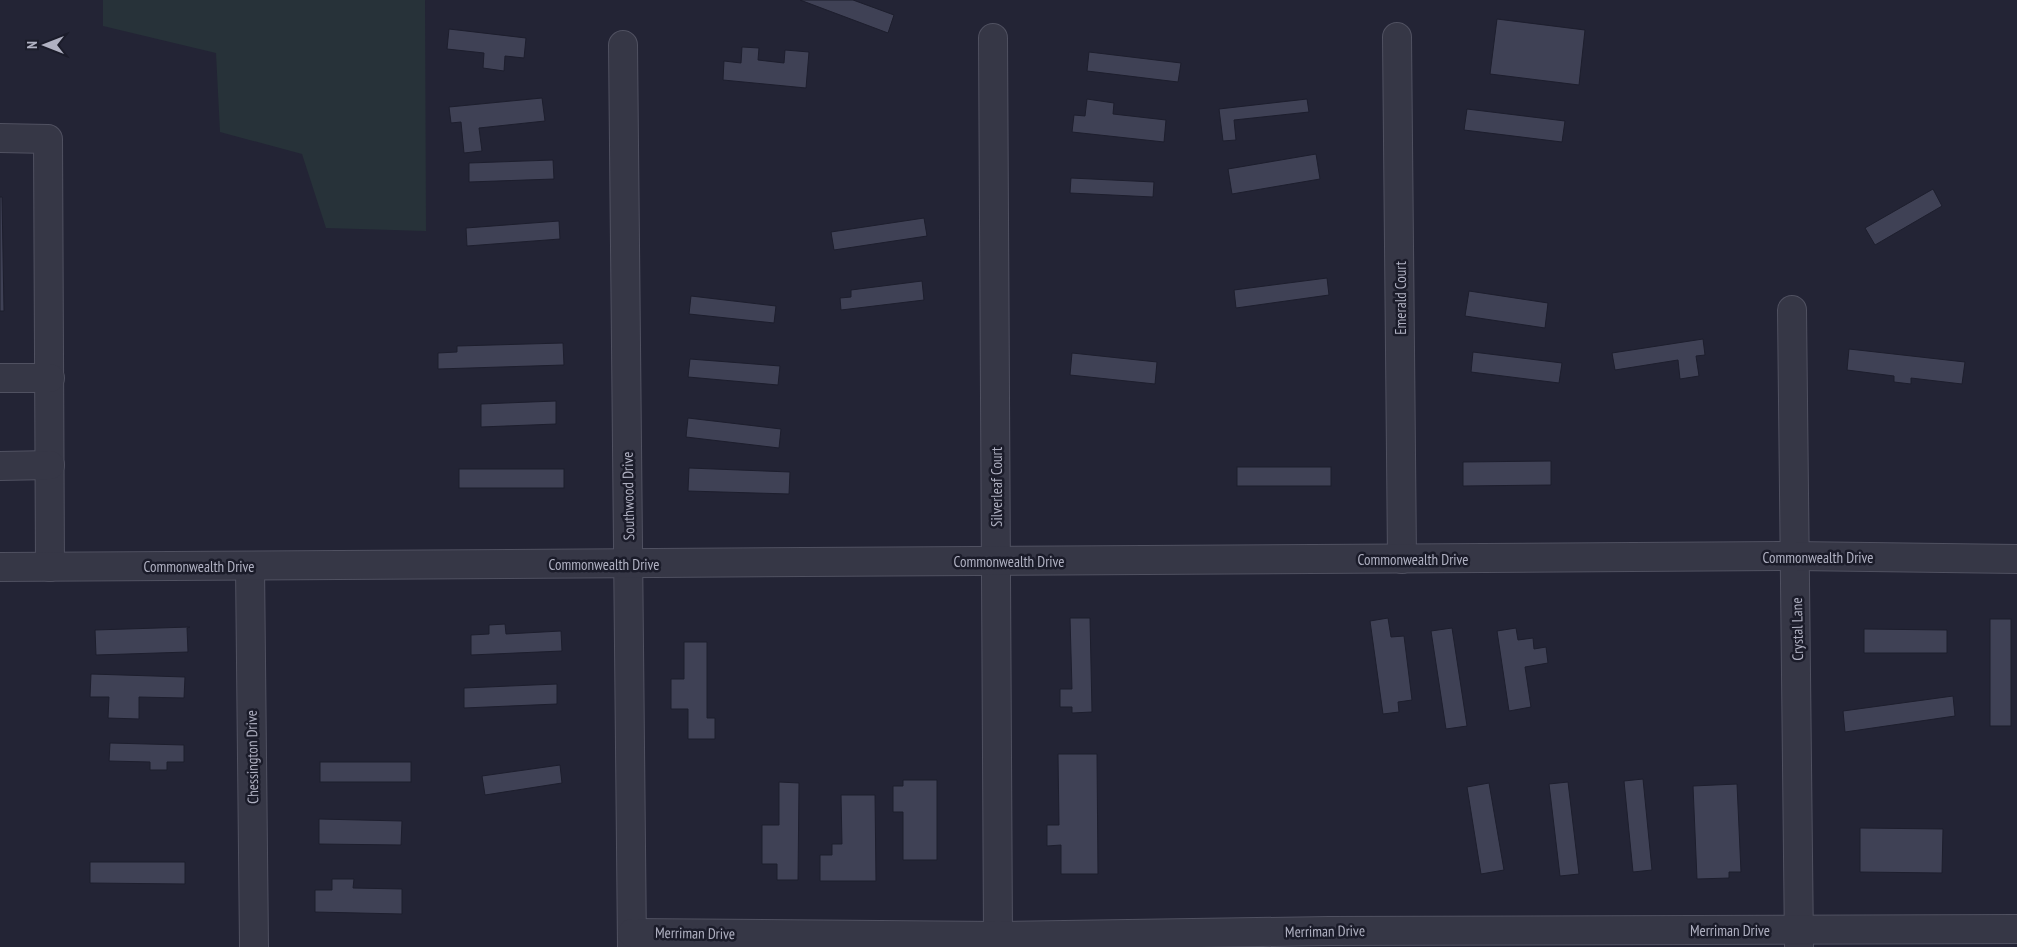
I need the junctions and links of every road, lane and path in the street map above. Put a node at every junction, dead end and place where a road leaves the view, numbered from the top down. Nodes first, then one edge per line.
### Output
1 (1397, 37) dead end
2 (993, 38) dead end
3 (622, 44) dead end
4 (0, 138) edge
5 (1792, 310) dead end
6 (0, 378) edge
7 (50, 378) junction
8 (50, 465) junction
9 (0, 466) edge
10 (1796, 556) junction
11 (1402, 559) junction
12 (2017, 559) edge
13 (996, 561) junction
14 (629, 564) junction
15 (250, 566) junction
16 (0, 567) edge
17 (50, 567) junction
18 (2017, 929) edge
19 (998, 936) junction
20 (1799, 938) edge
21 (632, 940) edge
22 (254, 947) edge

1 - 11 street, Emerald Court
2 - 13 street, Silverleaf Court
3 - 14 street, Southwood Drive
4 - 7 street
5 - 10 street, Crystal Lane
6 - 7 street
7 - 8 street
8 - 9 street
8 - 17 street
10 - 11 street, Commonwealth Drive
10 - 12 street, Commonwealth Drive
10 - 20 street, Crystal Lane
11 - 13 street, Commonwealth Drive
13 - 14 street, Commonwealth Drive
13 - 19 street, Silverleaf Court
14 - 15 street, Commonwealth Drive
14 - 21 street, Southwood Drive
15 - 17 street, Commonwealth Drive
15 - 22 street, Chessington Drive
16 - 17 street, Commonwealth Drive
18 - 20 street, Merriman Drive
19 - 20 street, Merriman Drive
19 - 21 street, Merriman Drive

